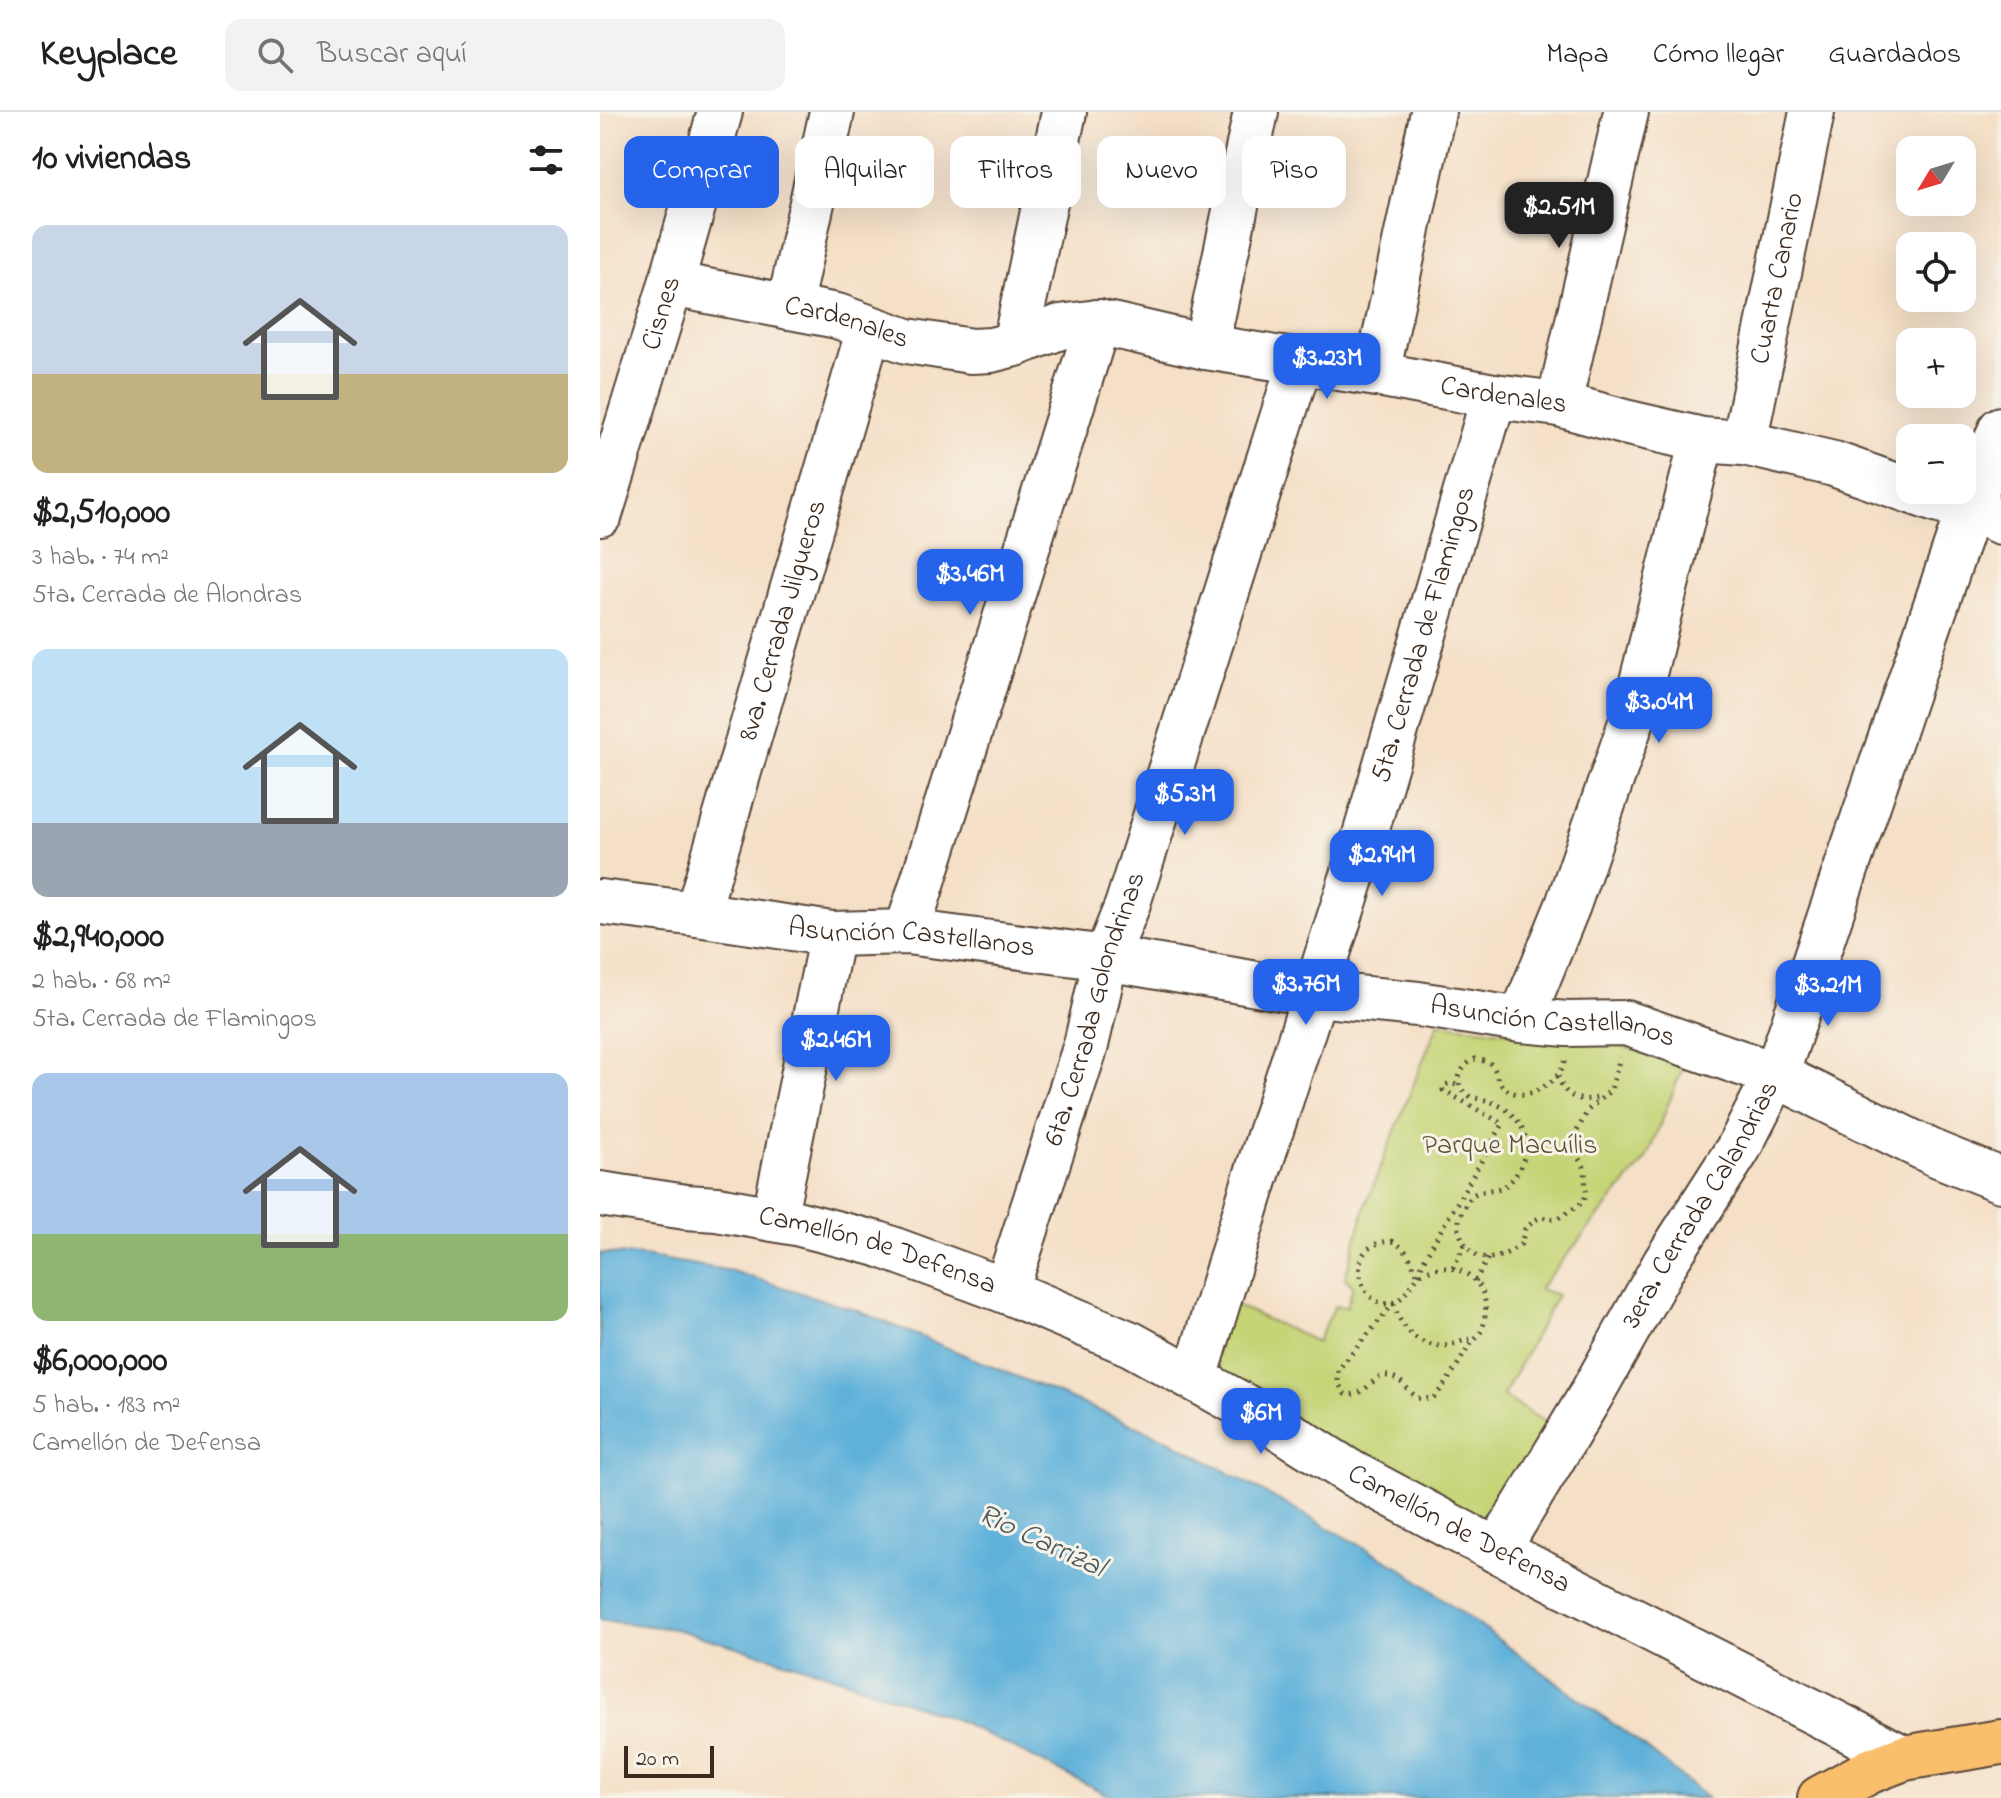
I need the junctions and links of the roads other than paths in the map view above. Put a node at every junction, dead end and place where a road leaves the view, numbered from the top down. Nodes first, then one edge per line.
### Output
1 (720, 112) edge
2 (832, 112) edge
3 (1064, 112) edge
4 (1256, 112) edge
5 (1433, 112) edge
6 (1626, 112) edge
7 (1812, 112) edge
8 (671, 284) junction
9 (789, 307) junction
10 (1098, 322) junction
11 (869, 329) junction
12 (1015, 344) junction
13 (1206, 347) junction
14 (1300, 362) junction
15 (1377, 374) junction
16 (1494, 396) junction
17 (1559, 404) junction
18 (2001, 429) edge
19 (1723, 441) junction
20 (600, 514) edge
21 (1985, 515) edge
22 (600, 902) edge
23 (697, 914) junction
24 (907, 932) junction
25 (832, 934) junction
26 (1106, 958) junction
27 (1315, 994) junction
28 (1521, 1020) junction
29 (1776, 1075) junction
30 (604, 1174) edge
31 (2001, 1180) edge
32 (774, 1219) junction
33 (1006, 1291) junction
34 (1195, 1378) junction
35 (1497, 1551) junction
36 (2001, 1742) edge
37 (1904, 1758) junction
38 (1844, 1792) edge

1 - 8 street, Cisnes
2 - 9 street
3 - 12 street
4 - 13 street
5 - 15 street
6 - 17 street
7 - 19 street, Cuarta Canario
8 - 9 street, Cardenales
8 - 20 street, Cisnes
9 - 11 street, Cardenales
10 - 12 street, Cardenales
10 - 13 street, Cardenales
10 - 24 street
11 - 12 street, Cardenales
11 - 23 street, 8va. Cerrada Jilgueros
13 - 14 street, Cardenales
14 - 15 street, Cardenales
14 - 26 street, 6ta. Cerrada Golondrinas
15 - 16 street, Cardenales
16 - 17 street, Cardenales
16 - 27 street, 5ta. Cerrada de Flamingos
17 - 19 street, Cardenales
18 - 21 street, 3era. Cerrada Calandrias
19 - 21 street, Cardenales
19 - 28 street, Cuarta Canario
21 - 29 street, 3era. Cerrada Calandrias
22 - 23 street, Asunción Castellanos
23 - 25 street, Asunción Castellanos
24 - 25 street, Asunción Castellanos
24 - 26 street, Asunción Castellanos
25 - 32 street
26 - 27 street, Asunción Castellanos
26 - 33 street, 6ta. Cerrada Golondrinas
27 - 28 street, Asunción Castellanos
27 - 34 street, 5ta. Cerrada de Flamingos
28 - 29 street, Asunción Castellanos
29 - 31 street, Asunción Castellanos
29 - 35 street, 3era. Cerrada Calandrias
30 - 32 street, Camellón de Defensa
32 - 33 street, Camellón de Defensa
33 - 34 street, Camellón de Defensa
34 - 35 street, Camellón de Defensa
35 - 37 street, Camellón de Defensa
36 - 37 main road
37 - 38 main road

